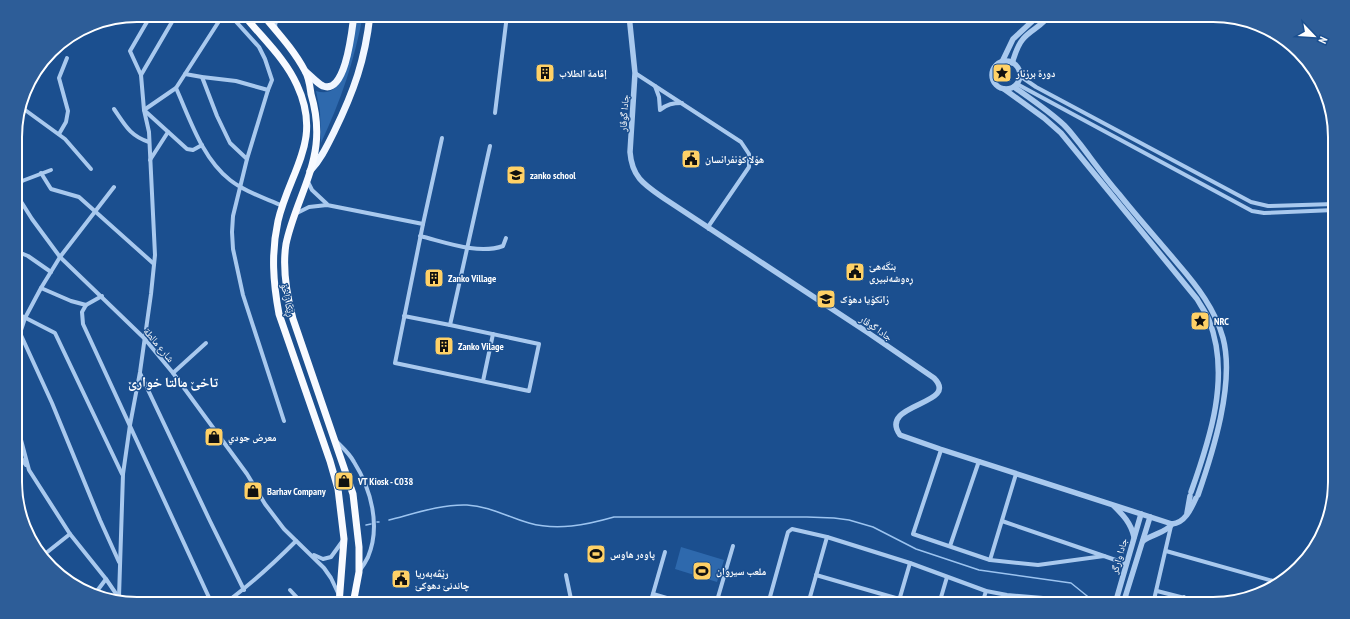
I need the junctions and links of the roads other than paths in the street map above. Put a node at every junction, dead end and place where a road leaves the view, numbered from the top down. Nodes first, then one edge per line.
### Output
1 (148, 22) edge
2 (172, 22) edge
3 (218, 22) edge
4 (236, 22) edge
5 (249, 22) edge
6 (258, 22) edge
7 (269, 22) edge
8 (276, 22) edge
9 (353, 22) edge
10 (369, 22) edge
11 (506, 22) edge
12 (630, 22) edge
13 (1031, 22) edge
14 (1044, 22) edge
15 (253, 27) junction
16 (276, 31) junction
17 (67, 58) dead end
18 (1002, 62) junction
19 (1012, 63) junction
20 (306, 72) junction
21 (635, 73) junction
22 (185, 74) junction
23 (140, 76) junction
24 (1020, 76) junction
25 (202, 77) junction
26 (1015, 85) junction
27 (655, 86) junction
28 (176, 88) junction
29 (1004, 89) junction
30 (268, 90) junction
31 (682, 103) junction
32 (114, 109) dead end
33 (25, 110) edge
34 (144, 110) junction
35 (495, 113) dead end
36 (168, 132) junction
37 (59, 134) junction
38 (442, 138) dead end
39 (149, 142) junction
40 (202, 145) junction
41 (490, 146) dead end
42 (247, 159) junction
43 (150, 160) junction
44 (91, 169) dead end
45 (51, 170) dead end
46 (310, 171) junction
47 (41, 173) junction
48 (307, 180) junction
49 (22, 181) edge
50 (114, 186) dead end
51 (241, 187) junction
52 (22, 203) edge
53 (327, 204) junction
54 (1328, 204) edge
55 (282, 206) junction
56 (1328, 210) edge
57 (95, 211) junction
58 (293, 215) junction
59 (422, 224) junction
60 (709, 229) junction
61 (420, 236) junction
62 (506, 238) dead end
63 (467, 247) junction
64 (22, 254) edge
65 (60, 257) junction
66 (154, 264) junction
67 (51, 272) junction
68 (41, 288) junction
69 (102, 296) junction
70 (86, 305) junction
71 (22, 316) edge
72 (404, 316) junction
73 (25, 318) junction
74 (450, 325) junction
75 (22, 327) edge
76 (493, 334) junction
77 (22, 337) edge
78 (144, 338) junction
79 (206, 343) dead end
80 (1224, 349) junction
81 (1217, 350) junction
82 (140, 372) junction
83 (173, 373) junction
84 (483, 381) junction
85 (284, 421) dead end
86 (130, 425) junction
87 (334, 439) junction
88 (22, 445) edge
89 (941, 450) junction
90 (22, 460) edge
91 (979, 461) junction
92 (28, 469) junction
93 (346, 472) junction
94 (123, 474) junction
95 (1016, 474) junction
96 (334, 475) junction
97 (1112, 505) junction
98 (1187, 513) junction
99 (1141, 514) junction
100 (1150, 517) junction
101 (1002, 521) junction
102 (1172, 524) junction
103 (70, 534) junction
104 (828, 537) junction
105 (344, 539) junction
106 (1134, 539) junction
107 (296, 541) junction
108 (1143, 541) junction
109 (733, 546) dead end
110 (950, 546) junction
111 (1166, 551) junction
112 (46, 552) edge
113 (664, 552) dead end
114 (310, 554) junction
115 (1104, 556) junction
116 (990, 560) junction
117 (910, 563) junction
118 (119, 564) junction
119 (1126, 564) junction
120 (359, 572) junction
121 (566, 575) dead end
122 (816, 575) junction
123 (947, 577) junction
124 (106, 579) junction
125 (1272, 581) edge
126 (98, 590) edge
127 (244, 590) junction
128 (290, 590) dead end
129 (986, 591) junction
130 (1157, 591) junction
131 (653, 594) junction
132 (117, 595) edge
133 (120, 596) edge
134 (209, 597) edge
135 (234, 597) edge
136 (296, 597) edge
137 (338, 597) edge
138 (339, 597) edge
139 (354, 597) edge
140 (571, 597) edge
141 (652, 597) edge
142 (663, 597) edge
143 (718, 597) edge
144 (770, 597) edge
145 (810, 597) edge
146 (885, 597) edge
147 (899, 597) edge
148 (941, 597) edge
149 (984, 597) edge
150 (1031, 597) edge
151 (1117, 597) edge
152 (1125, 597) edge
153 (1155, 597) edge
154 (1184, 597) edge

1 - 23 street
2 - 23 street
3 - 22 street
4 - 30 street
5 - 15 highway, ڕێکا زاخۆ
6 - 15 highway
7 - 16 highway, ڕێکا زاخۆ
8 - 16 street
9 - 20 main road, ڕێکا زاخۆ
10 - 46 main road, ڕێکا زاخۆ
11 - 35 street
12 - 21 street, جادا گوڤار
13 - 18 street
14 - 19 street
15 - 55 highway, ڕێکا زاخۆ
16 - 20 highway, ڕێکا زاخۆ
17 - 37 street
18 - 19 street
18 - 29 street
19 - 24 street
20 - 46 highway, ڕێکا زاخۆ
21 - 27 street
21 - 60 street, جادا گوڤار
22 - 25 street
22 - 28 street
23 - 34 street
24 - 26 street
24 - 54 street
25 - 30 street
25 - 42 street
26 - 29 street
26 - 56 street
26 - 80 street
27 - 31 street
27 - 31 street
28 - 34 street
28 - 40 street
29 - 81 street
30 - 42 street
31 - 60 street
32 - 39 street
33 - 37 street
34 - 36 street
34 - 39 street
36 - 40 street
36 - 43 street
37 - 44 street
38 - 59 street
39 - 43 street
40 - 51 street
41 - 63 street
42 - 51 street
43 - 66 street
45 - 47 street
46 - 48 highway, ڕێکا زاخۆ
47 - 49 street
47 - 57 street
48 - 53 street
48 - 58 highway, ڕێکا زاخۆ
50 - 57 street
51 - 55 street
51 - 85 street
52 - 65 street, شارع مالطة
53 - 58 street
53 - 59 street
55 - 96 highway, ڕێکا زاخۆ
57 - 65 street
57 - 66 street
58 - 87 highway, ڕێکا زاخۆ
59 - 61 street
60 - 89 street, جادا گوڤار
61 - 63 street
61 - 72 street
62 - 63 street
63 - 74 street
64 - 67 street
65 - 67 street
65 - 69 street, شارع مالطة
66 - 78 street
67 - 68 street
68 - 70 street
68 - 73 street
69 - 70 street
69 - 78 street, شارع مالطة
70 - 86 street
71 - 73 street
72 - 74 street
72 - 84 street
73 - 75 street
73 - 94 street
74 - 76 street
76 - 84 street
76 - 84 street
77 - 118 street
78 - 82 street
78 - 83 street, شارع مالطة
79 - 83 street
80 - 81 street
80 - 98 street
81 - 98 street
82 - 86 street
82 - 127 street
83 - 107 street, شارع مالطة
86 - 94 street
86 - 134 street
87 - 93 highway, ڕێکا زاخۆ
87 - 120 street
88 - 92 street
89 - 91 street, جادا گوڤار
89 - 110 street
90 - 92 street
91 - 95 street, جادا گوڤار
91 - 110 street
92 - 103 street
93 - 96 highway
93 - 120 highway, ڕێکا زاخۆ
94 - 118 street
95 - 97 street, جادا گوڤار
95 - 101 street
96 - 105 highway, ڕێکا زاخۆ
97 - 99 street, جادا گوڤار
97 - 106 street
98 - 102 street
99 - 100 street, جادا گوڤار
99 - 106 street, جادا وارگر
100 - 102 street, جادا گوڤار
100 - 108 street, جادا وارگر
101 - 115 street
101 - 116 street
102 - 108 street
102 - 111 street
103 - 112 street
103 - 124 street
104 - 117 street
104 - 122 street
104 - 144 street
105 - 114 street, شارع مالطة
105 - 138 highway, ڕێکا زاخۆ
106 - 119 street, جادا وارگر
107 - 114 street, شارع مالطة
107 - 127 street
108 - 152 street, جادا وارگر
109 - 143 street
110 - 116 street
111 - 125 street
111 - 130 street
113 - 131 street
114 - 137 street, شارع مالطة
115 - 116 street
115 - 119 street
117 - 123 street
117 - 147 street
118 - 133 street
119 - 151 street, جادا وارگر
120 - 139 highway, ڕێکا زاخۆ
121 - 140 street
122 - 145 street
122 - 146 street
123 - 129 street
123 - 148 street
124 - 126 street
124 - 132 street
127 - 135 street
128 - 136 street
129 - 149 street
129 - 150 street
130 - 153 street
130 - 154 street
131 - 141 street
131 - 142 street

